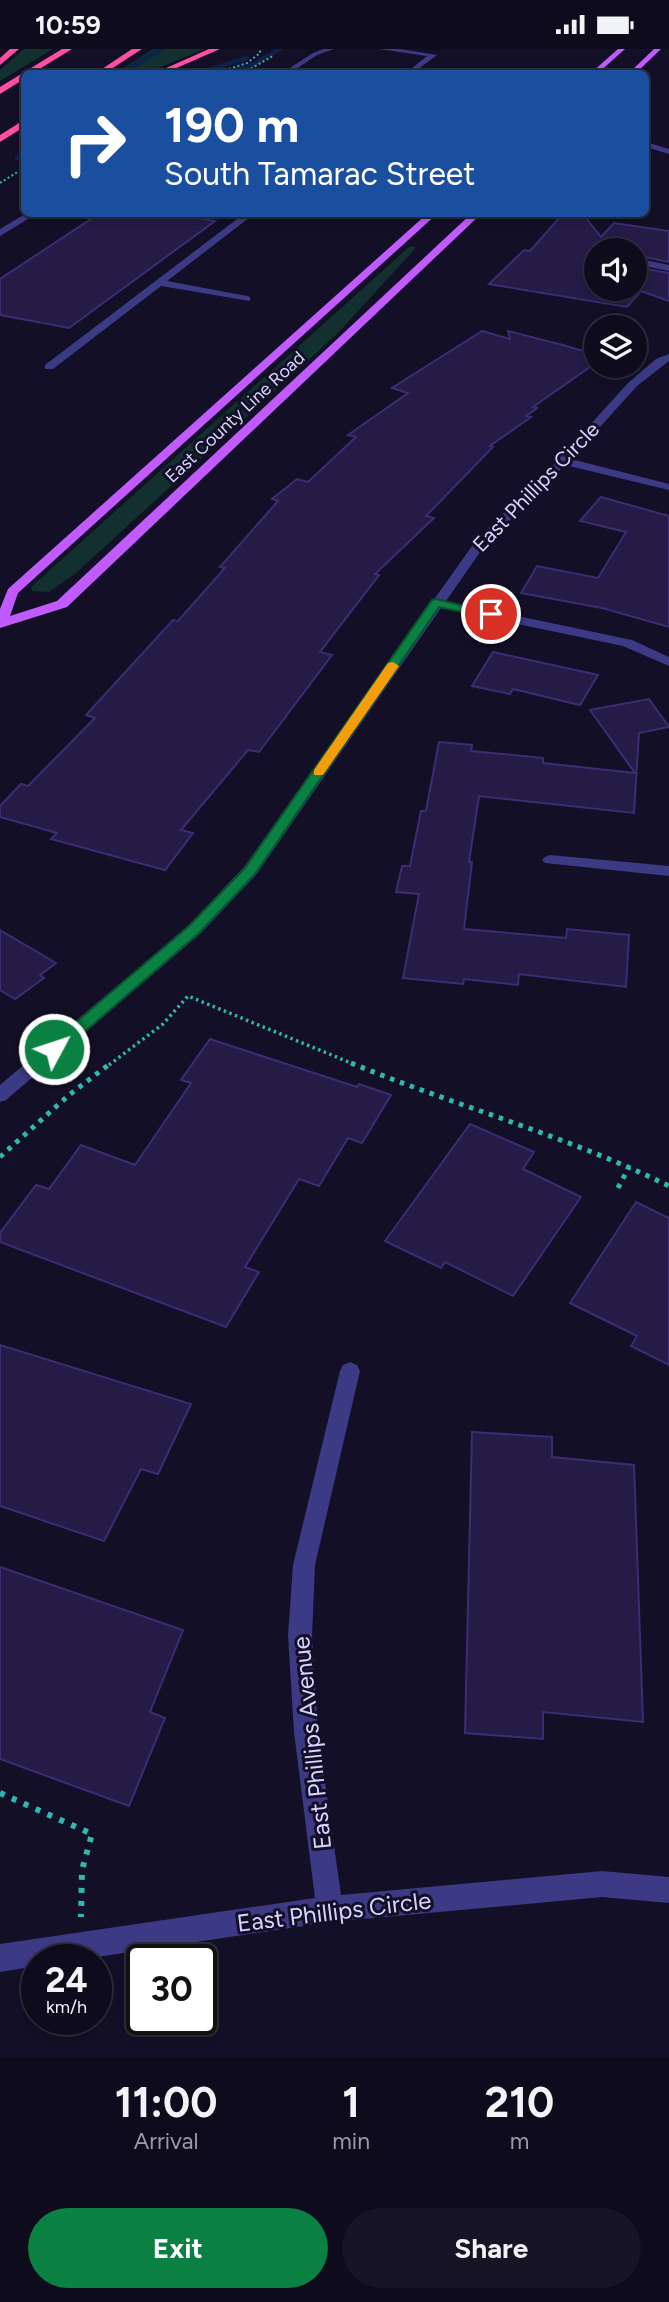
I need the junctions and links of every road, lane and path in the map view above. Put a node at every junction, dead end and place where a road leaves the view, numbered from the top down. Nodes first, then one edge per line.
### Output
1 (15, 49) edge
2 (68, 49) edge
3 (138, 49) edge
4 (216, 49) edge
5 (260, 49) edge
6 (330, 49) edge
7 (382, 49) edge
8 (622, 49) edge
9 (658, 49) edge
10 (273, 56) dead end
11 (0, 62) edge
12 (34, 70) edge
13 (105, 70) edge
14 (166, 70) edge
15 (225, 70) edge
16 (248, 70) edge
17 (291, 70) edge
18 (413, 70) edge
19 (598, 70) edge
20 (635, 70) edge
21 (21, 78) edge
22 (0, 91) edge
23 (21, 125) edge
24 (0, 139) edge
25 (19, 141) dead end
26 (649, 145) edge
27 (0, 151) edge
28 (669, 152) edge
29 (21, 170) edge
30 (0, 183) edge
31 (21, 210) edge
32 (27, 217) edge
33 (246, 217) edge
34 (430, 217) edge
35 (474, 217) edge
36 (0, 221) edge
37 (0, 233) edge
38 (647, 263) edge
39 (669, 268) edge
40 (161, 282) junction
41 (247, 299) dead end
42 (669, 357) edge
43 (49, 367) dead end
44 (563, 461) junction
45 (669, 487) edge
46 (436, 603) junction
47 (0, 622) edge
48 (669, 663) edge
49 (550, 860) dead end
50 (669, 871) edge
51 (0, 1095) edge
52 (0, 1157) edge
53 (629, 1167) junction
54 (669, 1187) edge
55 (618, 1188) dead end
56 (351, 1371) dead end
57 (0, 1793) edge
58 (669, 1890) edge
59 (330, 1909) junction
60 (81, 1944) edge
61 (94, 1944) edge
62 (21, 1955) edge
63 (0, 1958) edge

1 - 11 highway
2 - 12 highway
3 - 13 highway
4 - 14 highway
5 - 15 path
6 - 17 street
7 - 18 street
8 - 19 main road
9 - 20 main road
10 - 16 path
21 - 22 highway
23 - 24 highway
25 - 27 highway
26 - 28 street
29 - 30 path
31 - 36 street
32 - 37 street
33 - 40 street
34 - 47 main road, East County Line Road
35 - 47 main road, East County Line Road
38 - 39 street
40 - 41 street
40 - 43 street
42 - 44 street, East Phillips Circle
44 - 45 street
44 - 46 street, East Phillips Circle
46 - 48 street
46 - 51 street, East Phillips Circle
49 - 50 street
52 - 53 path
53 - 54 path
53 - 55 path
56 - 59 street, East Phillips Avenue
57 - 60 path
58 - 59 street, East Phillips Circle
59 - 61 street, East Phillips Circle
62 - 63 street, East Phillips Circle

